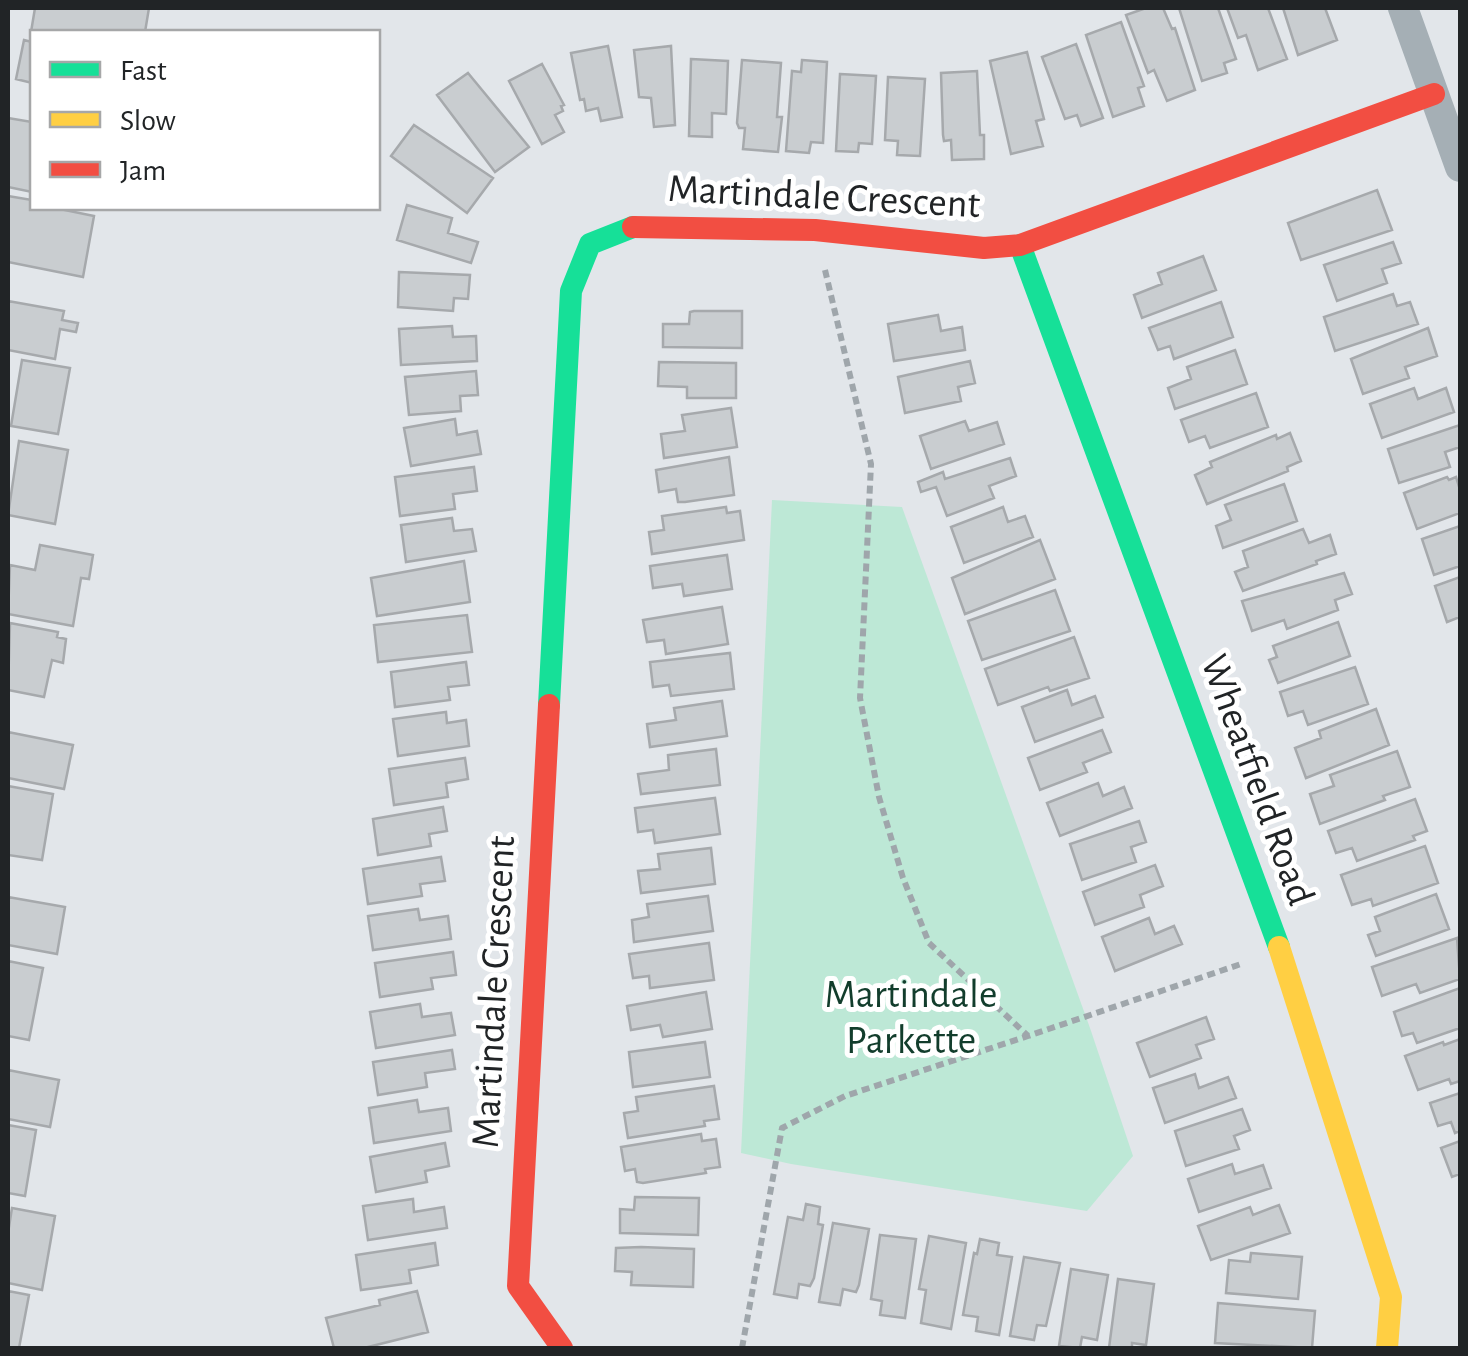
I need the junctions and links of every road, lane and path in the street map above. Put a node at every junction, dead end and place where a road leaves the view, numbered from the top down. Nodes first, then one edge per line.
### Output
1 (1403, 8) edge
2 (1434, 94) junction
3 (1460, 167) edge
4 (815, 230) junction
5 (1020, 245) junction
6 (1280, 951) junction
7 (1028, 1036) junction
8 (562, 1348) edge
9 (742, 1348) edge
10 (1387, 1348) edge

1 - 2 street
2 - 3 street
2 - 5 street, Martindale Crescent
4 - 5 street, Martindale Crescent
4 - 7 path
4 - 8 street, Martindale Crescent
5 - 6 street, Wheatfield Road
6 - 7 path
6 - 10 street, Wheatfield Road
7 - 9 path

